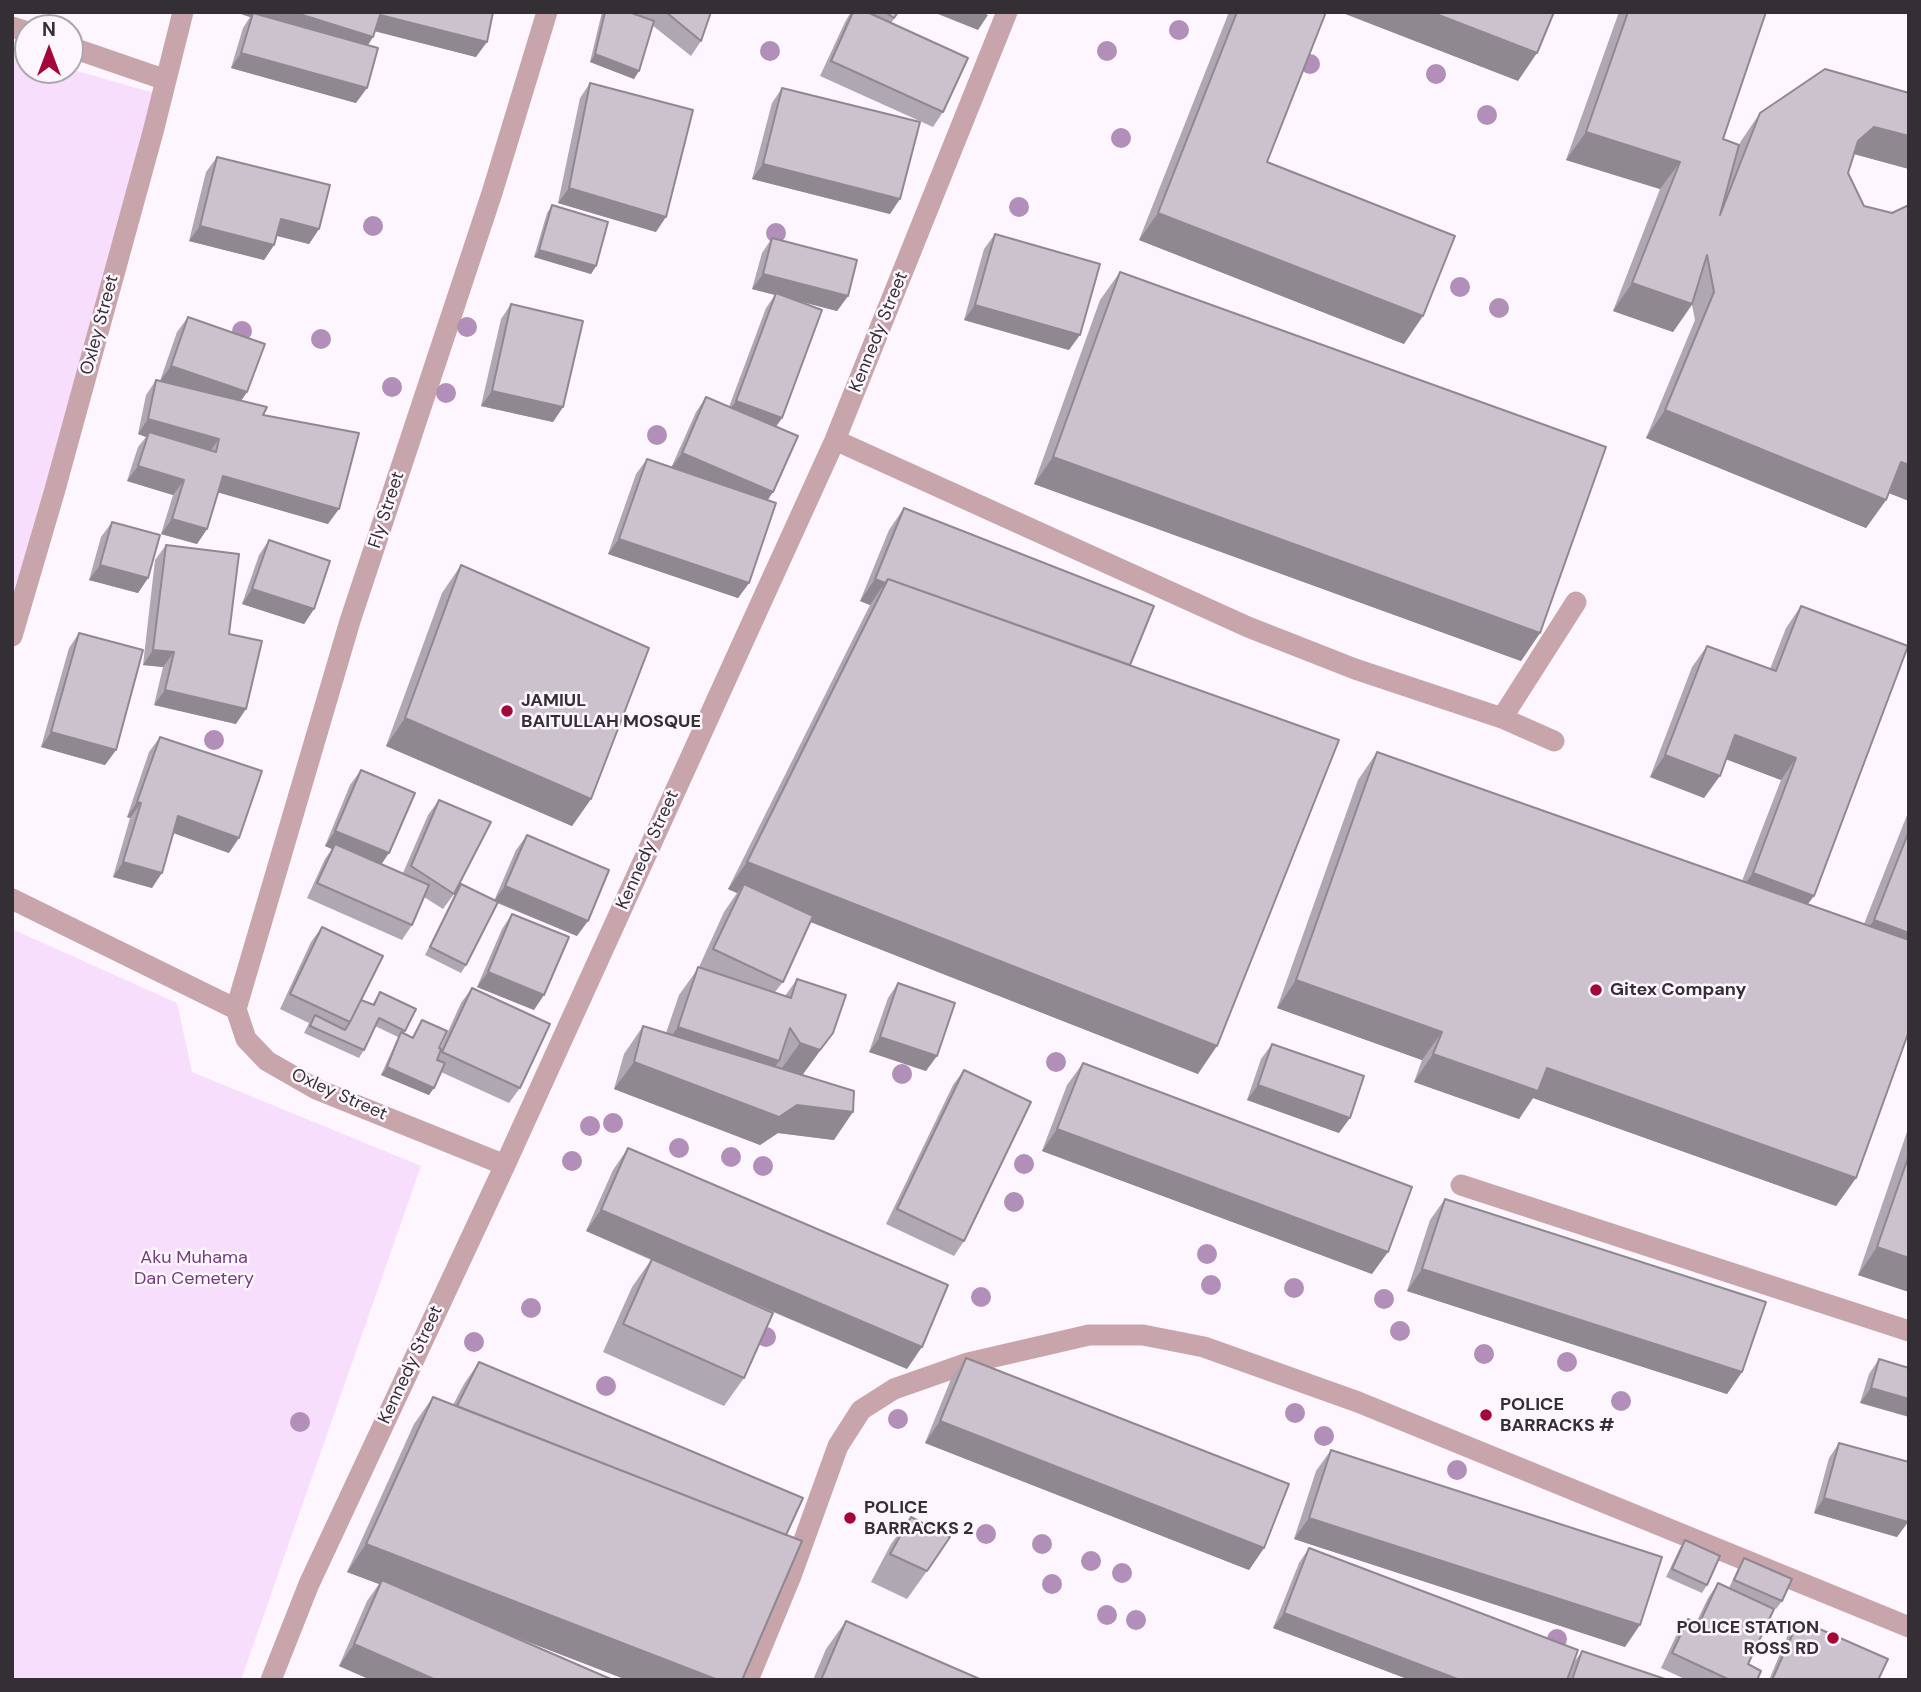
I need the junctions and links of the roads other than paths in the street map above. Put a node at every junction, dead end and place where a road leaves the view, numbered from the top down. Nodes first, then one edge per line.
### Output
1 (184, 12) edge
2 (547, 12) edge
3 (1007, 12) edge
4 (84, 52) edge
5 (166, 80) junction
6 (835, 440) junction
7 (1576, 602) dead end
8 (12, 636) edge
9 (1502, 718) junction
10 (1554, 741) dead end
11 (12, 899) edge
12 (236, 1009) junction
13 (505, 1165) junction
14 (1461, 1185) dead end
15 (1909, 1331) edge
16 (1909, 1627) edge
17 (271, 1680) edge
18 (748, 1680) edge

1 - 5 street, Oxley Street
2 - 12 street, Fly Street
3 - 6 street, Kennedy Street
4 - 5 street
5 - 8 street, Oxley Street
6 - 9 street
6 - 13 street, Kennedy Street
7 - 9 street
9 - 10 street
11 - 12 street
12 - 13 street, Oxley Street
13 - 17 street, Kennedy Street
14 - 15 street
16 - 18 street

